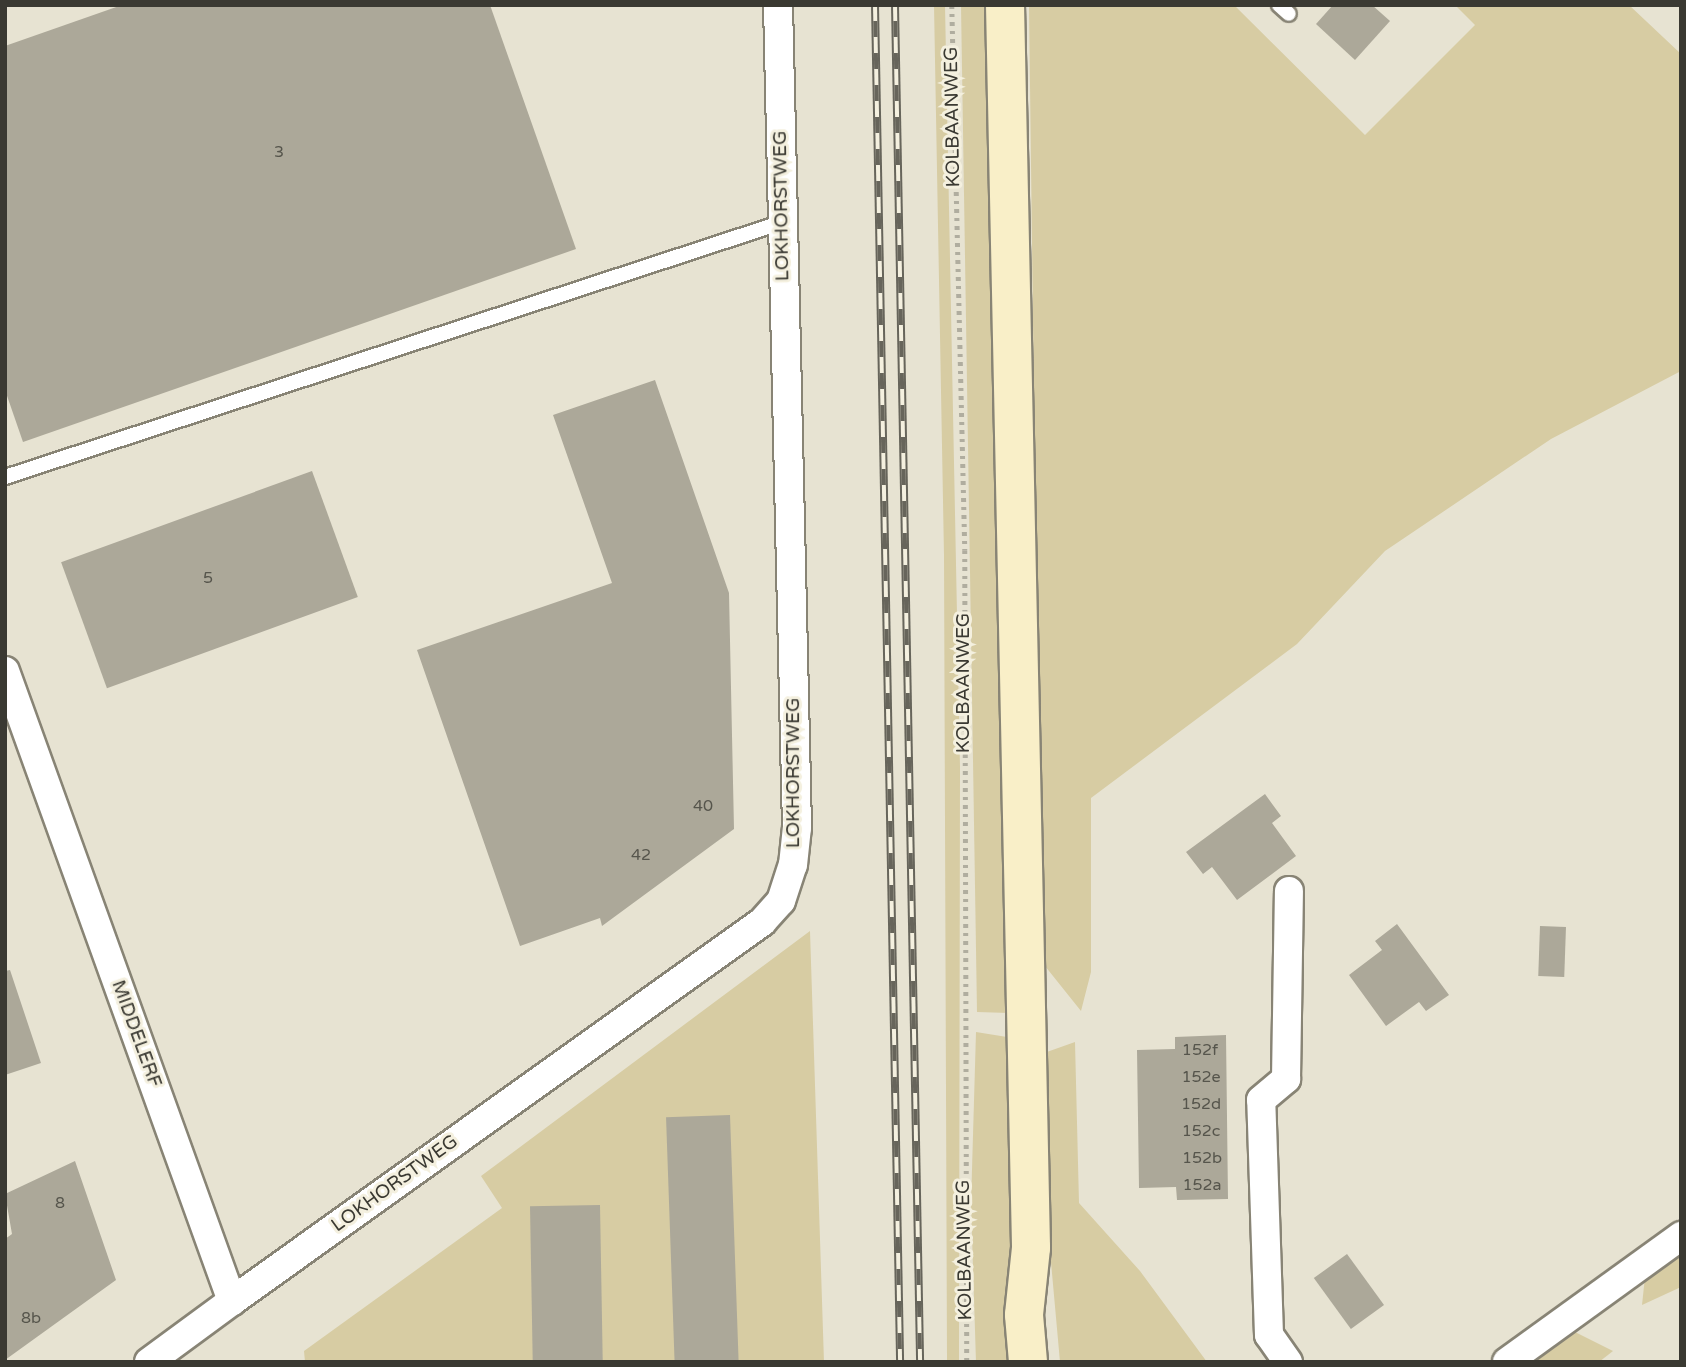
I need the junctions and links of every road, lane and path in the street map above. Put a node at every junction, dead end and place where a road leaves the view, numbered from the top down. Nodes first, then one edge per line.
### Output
1 (778, 5) edge
2 (952, 5) edge
3 (1005, 5) edge
4 (783, 222) junction
5 (5, 477) edge
6 (5, 671) edge
7 (1289, 891) dead end
8 (1681, 1236) edge
9 (1031, 1248) junction
10 (232, 1301) junction
11 (149, 1362) edge
12 (967, 1362) edge
13 (1027, 1362) edge
14 (1052, 1362) edge
15 (1288, 1362) edge
16 (1507, 1362) edge

1 - 4 street, LOKHORSTWEG
2 - 12 path, KOLBAANWEG
3 - 9 street
4 - 5 lane
4 - 10 street, LOKHORSTWEG
6 - 10 street, MIDDELERF
7 - 15 street
8 - 16 street
9 - 13 street
9 - 14 street
10 - 11 street

